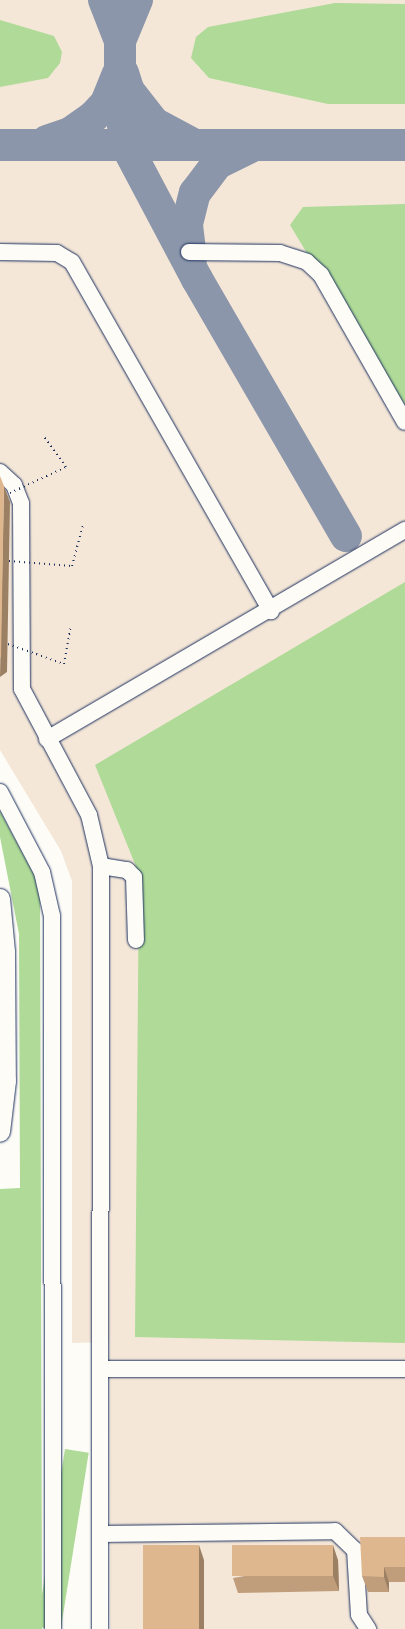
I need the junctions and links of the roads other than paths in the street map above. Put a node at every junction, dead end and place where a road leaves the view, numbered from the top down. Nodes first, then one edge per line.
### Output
1 (0, 252) edge
2 (189, 252) dead end
3 (405, 422) edge
4 (0, 472) edge
5 (405, 530) edge
6 (270, 611) junction
7 (47, 739) junction
8 (0, 792) edge
9 (101, 866) junction
10 (0, 899) edge
11 (136, 940) dead end
12 (0, 1132) edge
13 (100, 1369) junction
14 (405, 1369) edge
15 (100, 1534) junction
16 (53, 1629) edge
17 (100, 1629) edge
18 (368, 1629) edge

1 - 6 lane
2 - 3 lane
4 - 7 lane
5 - 6 lane
6 - 7 lane
7 - 9 lane
8 - 16 lane
9 - 11 lane
9 - 13 lane
10 - 12 main road
13 - 14 lane
13 - 15 lane
15 - 17 lane
15 - 18 lane

